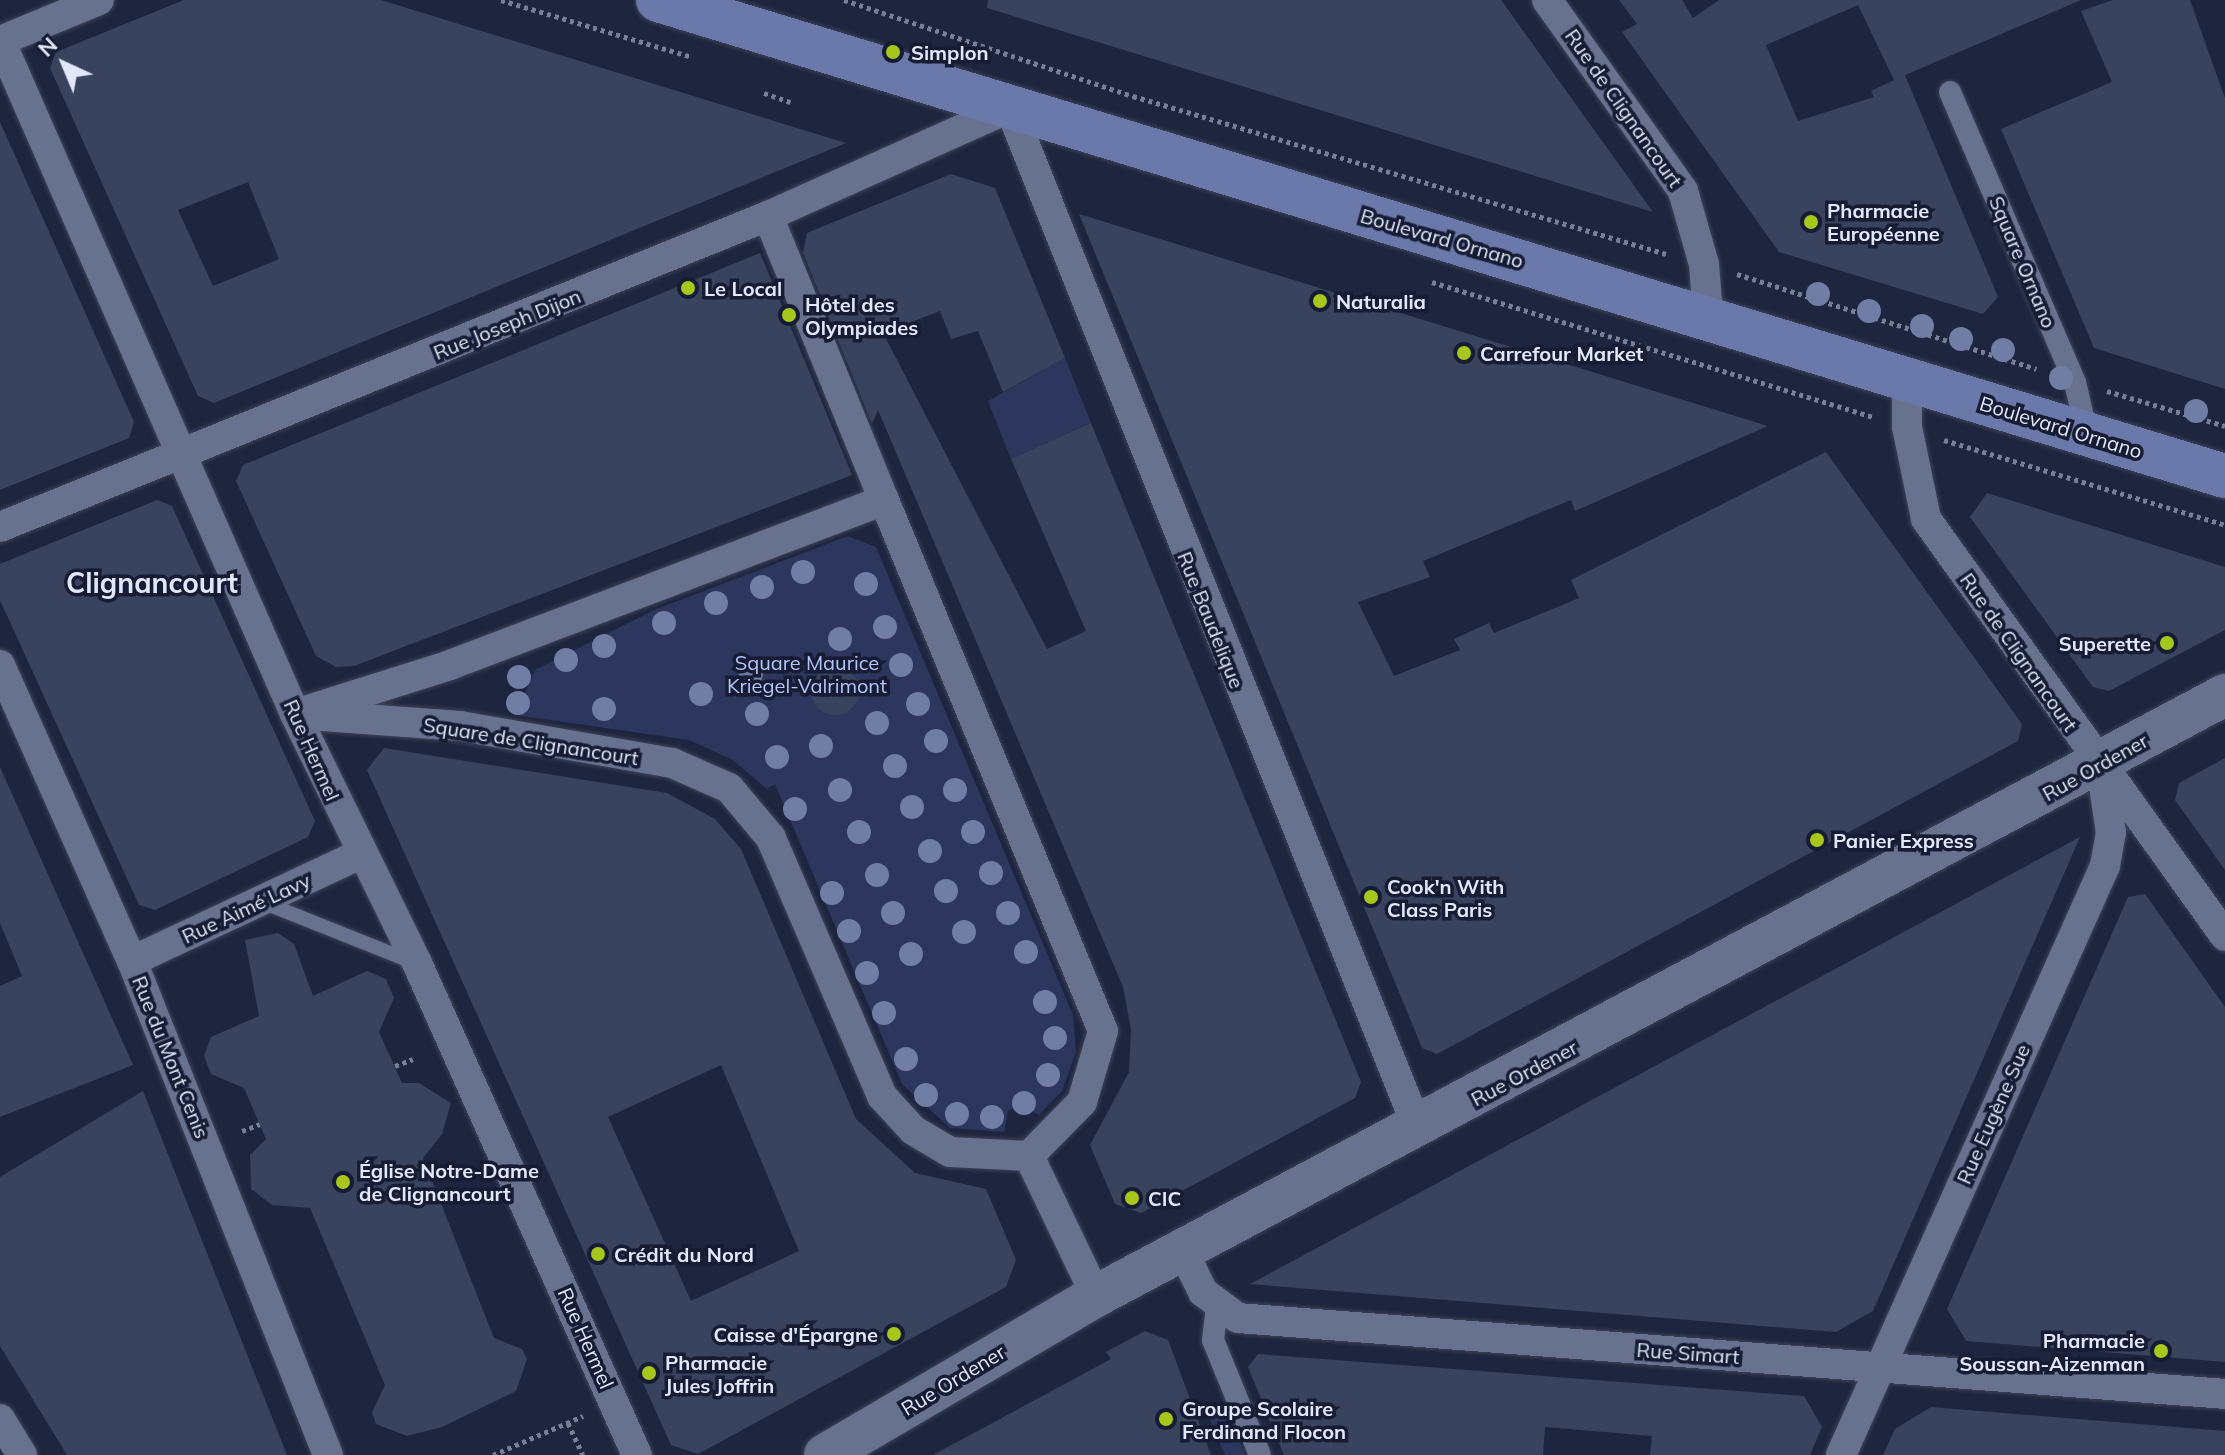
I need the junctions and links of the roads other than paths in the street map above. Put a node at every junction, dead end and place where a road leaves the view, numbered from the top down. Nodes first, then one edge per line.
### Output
1 (99, 0) edge
2 (658, 0) edge
3 (1547, 0) edge
4 (0, 41) edge
5 (1950, 92) dead end
6 (1010, 108) junction
7 (768, 216) junction
8 (1708, 315) junction
9 (1907, 380) junction
10 (2087, 435) junction
11 (187, 454) junction
12 (2225, 476) edge
13 (884, 500) junction
14 (0, 527) edge
15 (0, 665) edge
16 (2225, 695) edge
17 (295, 714) junction
18 (2101, 766) junction
19 (360, 854) junction
20 (260, 901) junction
21 (2225, 936) edge
22 (132, 961) junction
23 (417, 963) junction
24 (1418, 1129) junction
25 (1029, 1156) junction
26 (1184, 1253) junction
27 (1096, 1296) junction
28 (1217, 1307) junction
29 (1880, 1367) junction
30 (2225, 1394) edge
31 (0, 1419) edge
32 (22, 1455) edge
33 (328, 1455) edge
34 (637, 1455) edge
35 (825, 1455) edge
36 (1260, 1455) edge
37 (1841, 1455) edge

1 - 4 street
2 - 6 main road, Boulevard Ornano
3 - 8 street, Rue de Clignancourt
4 - 11 street, Rue Hermel
5 - 10 street, Square Ornano
6 - 7 street, Rue Joseph Dijon
6 - 8 main road, Boulevard Ornano
6 - 24 street, Rue Baudelique
7 - 11 street, Rue Joseph Dijon
7 - 13 street
8 - 9 main road, Boulevard Ornano
9 - 10 main road, Boulevard Ornano
9 - 18 street, Rue de Clignancourt
10 - 12 main road, Boulevard Ornano
11 - 14 street, Rue Joseph Dijon
11 - 17 street, Rue Hermel
13 - 17 street
13 - 25 street
15 - 22 street, Rue du Mont Cenis
16 - 18 main road, Rue Ordener
17 - 19 street, Rue Hermel
17 - 25 street, Square de Clignancourt
18 - 21 street, Rue de Clignancourt
18 - 24 main road, Rue Ordener
18 - 29 street, Rue Eugène Sue
19 - 20 street, Rue Aimé Lavy
19 - 23 street, Rue Hermel
20 - 22 street, Rue Aimé Lavy
20 - 23 lane
22 - 33 street, Rue du Mont Cenis
23 - 34 street, Rue Hermel
24 - 26 main road, Rue Ordener
25 - 27 street
26 - 27 main road, Rue Ordener
26 - 28 street
27 - 35 main road, Rue Ordener
28 - 29 street, Rue Simart
28 - 36 street
29 - 30 street, Rue Simart
29 - 37 street, Rue Eugène Sue
31 - 32 street

